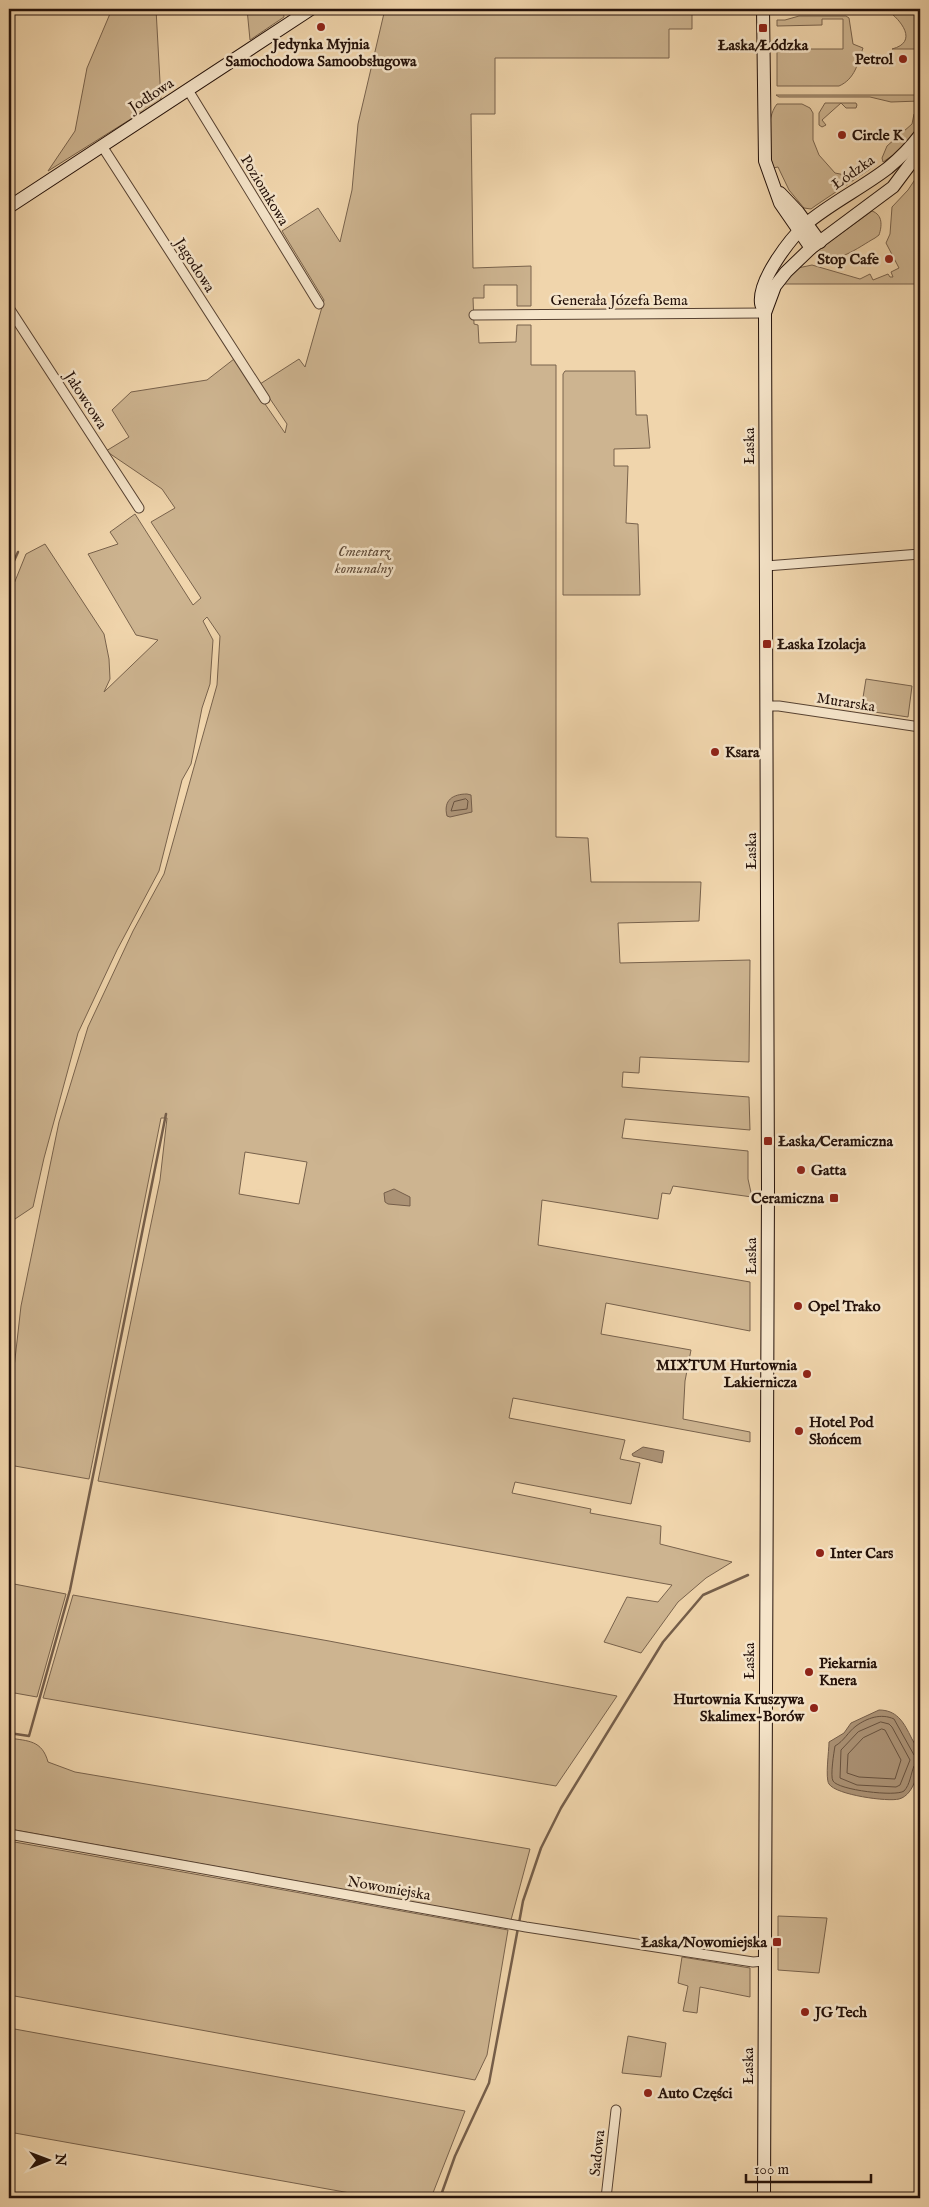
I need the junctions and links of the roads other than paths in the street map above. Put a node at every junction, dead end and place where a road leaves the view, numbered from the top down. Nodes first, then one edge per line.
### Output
1 (311, 9) edge
2 (763, 9) edge
3 (188, 90) junction
4 (920, 135) edge
5 (102, 146) junction
6 (920, 151) edge
7 (9, 208) edge
8 (803, 227) junction
9 (816, 245) junction
10 (319, 304) dead end
11 (9, 308) edge
12 (765, 313) junction
13 (474, 315) dead end
14 (264, 398) dead end
15 (139, 508) dead end
16 (920, 554) edge
17 (766, 566) junction
18 (767, 706) junction
19 (920, 727) edge
20 (9, 1834) edge
21 (765, 1961) junction
22 (616, 2110) dead end
23 (606, 2198) edge
24 (764, 2198) edge

1 - 3 main road, Jodłowa
2 - 8 main road
3 - 5 main road, Jodłowa
3 - 10 street, Poziomkowa
4 - 8 main road, Łódzka
5 - 7 main road, Jodłowa
5 - 14 street, Jagodowa
6 - 9 main road
8 - 9 main road
8 - 12 main road, Łaska
9 - 12 main road, Łaska
11 - 15 street, Jałowcowa
12 - 13 street, Generała Józefa Bema
12 - 17 main road, Łaska
16 - 17 street
17 - 18 main road, Łaska
18 - 19 street, Murarska
18 - 21 main road, Łaska
20 - 21 street, Nowomiejska
21 - 24 main road, Łaska
22 - 23 street, Sadowa

